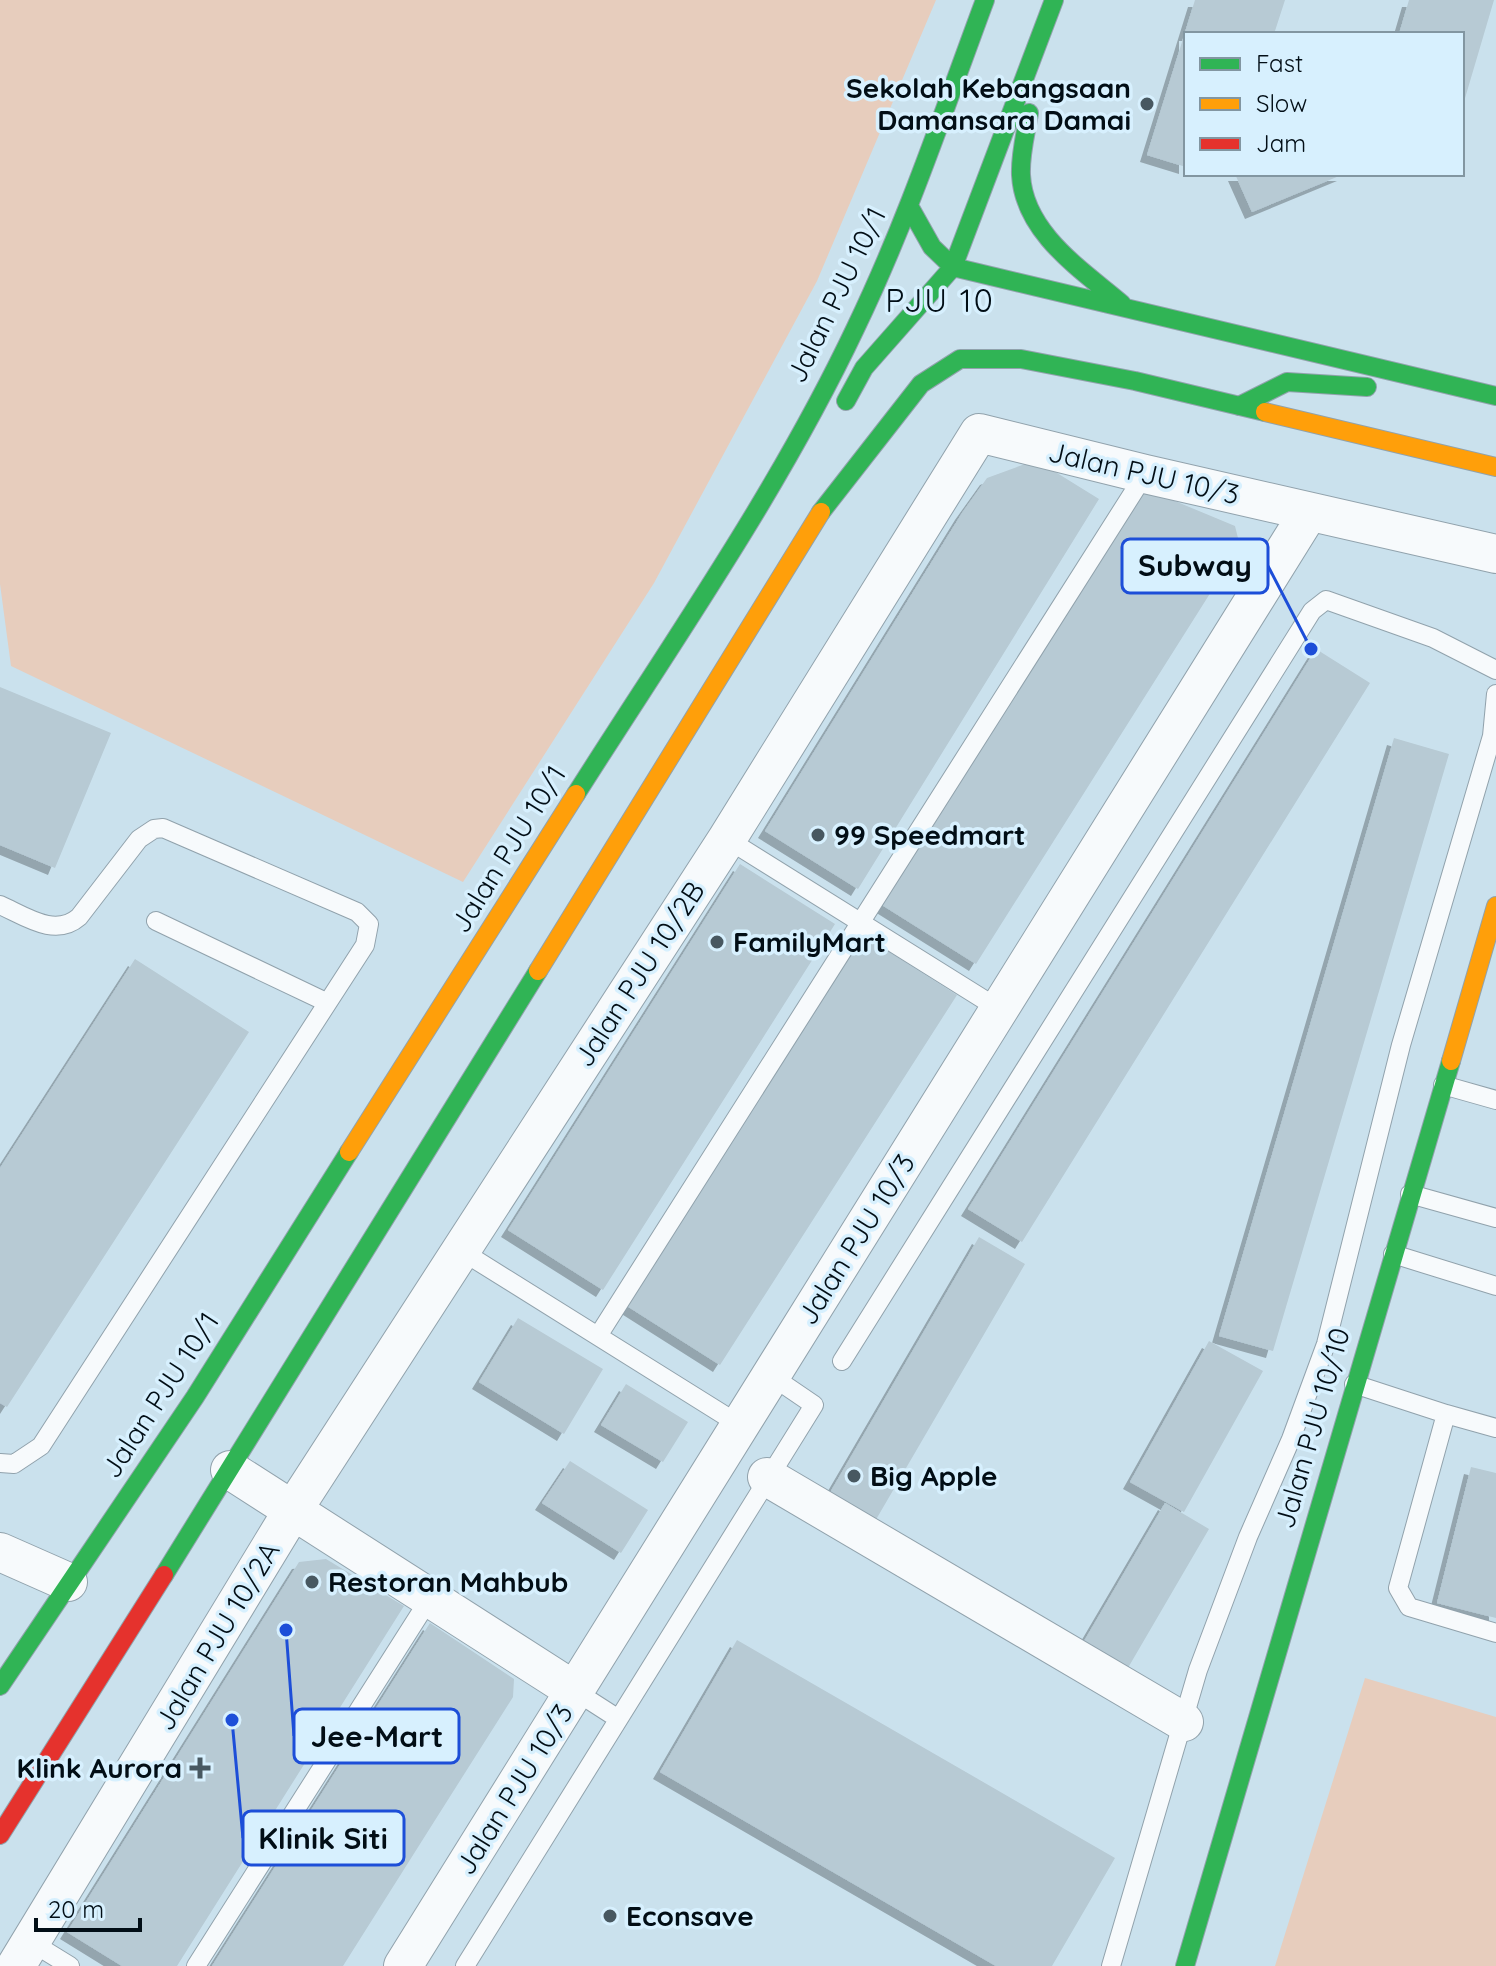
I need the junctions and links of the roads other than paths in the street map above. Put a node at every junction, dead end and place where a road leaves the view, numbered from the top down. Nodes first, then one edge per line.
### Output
1 (985, 0) edge
2 (1054, 0) edge
3 (1035, 53) junction
4 (909, 206) junction
5 (953, 267) junction
6 (1127, 308) junction
7 (1433, 382) junction
8 (1496, 396) edge
9 (1239, 406) junction
10 (838, 417) dead end
11 (979, 433) joint
12 (819, 440) dead end
13 (1496, 467) edge
14 (1145, 474) junction
15 (773, 482) junction
16 (1309, 512) junction
17 (1496, 554) edge
18 (1496, 670) edge
19 (1496, 694) edge
20 (727, 839) junction
21 (0, 905) edge
22 (1496, 906) edge
23 (156, 921) dead end
24 (861, 922) junction
25 (326, 1002) junction
26 (999, 1009) junction
27 (1443, 1085) junction
28 (1496, 1100) edge
29 (1410, 1194) junction
30 (1496, 1218) edge
31 (460, 1250) junction
32 (1393, 1254) junction
33 (1496, 1286) edge
34 (598, 1336) junction
35 (842, 1361) dead end
36 (770, 1375) junction
37 (1354, 1384) junction
38 (1446, 1414) junction
39 (740, 1425) junction
40 (1496, 1428) edge
41 (0, 1463) edge
42 (230, 1470) junction
43 (767, 1477) junction
44 (293, 1510) junction
45 (0, 1552) edge
46 (68, 1582) junction
47 (430, 1598) junction
48 (1496, 1633) edge
49 (0, 1686) edge
50 (575, 1691) junction
51 (617, 1718) junction
52 (1184, 1722) junction
53 (0, 1835) edge
54 (24, 1954) edge
55 (70, 1966) edge
56 (196, 1966) edge
57 (403, 1966) edge
58 (465, 1966) edge
59 (1111, 1966) edge
60 (1185, 1966) edge

1 - 4 street, Jalan PJU 10/1
2 - 3 street
3 - 5 street
3 - 6 street
4 - 5 street
4 - 15 street, Jalan PJU 10/1
5 - 6 street
5 - 10 street
6 - 7 street
7 - 8 street
7 - 9 street
9 - 13 street
9 - 42 street
11 - 14 street, Jalan PJU 10/3
11 - 20 street, Jalan PJU 10/2B
12 - 15 street
14 - 16 street, Jalan PJU 10/3
14 - 24 lane
15 - 46 street, Jalan PJU 10/1
16 - 17 street, Jalan PJU 10/3
16 - 26 street, Jalan PJU 10/3
18 - 35 lane
19 - 52 lane
20 - 24 lane
20 - 31 street, Jalan PJU 10/2B
21 - 25 lane
22 - 27 street, Jalan PJU 10/10
23 - 25 lane
24 - 26 lane
24 - 34 lane
25 - 41 lane
26 - 36 street, Jalan PJU 10/3
27 - 28 lane
27 - 29 street, Jalan PJU 10/10
29 - 30 lane
29 - 32 street, Jalan PJU 10/10
31 - 34 lane
31 - 44 street, Jalan PJU 10/2B
32 - 33 lane
32 - 37 street, Jalan PJU 10/10
34 - 39 lane
36 - 39 street, Jalan PJU 10/3
36 - 43 lane
37 - 38 lane
37 - 60 street, Jalan PJU 10/10
38 - 40 lane
38 - 48 lane
39 - 50 street, Jalan PJU 10/3
42 - 44 street
42 - 53 street
43 - 51 lane
43 - 52 street
44 - 47 street
44 - 54 street, Jalan PJU 10/2A
45 - 46 street
46 - 49 street, Jalan PJU 10/1
47 - 50 street
47 - 56 lane
50 - 51 lane
50 - 57 street, Jalan PJU 10/3
51 - 58 lane
52 - 59 lane
54 - 55 lane

